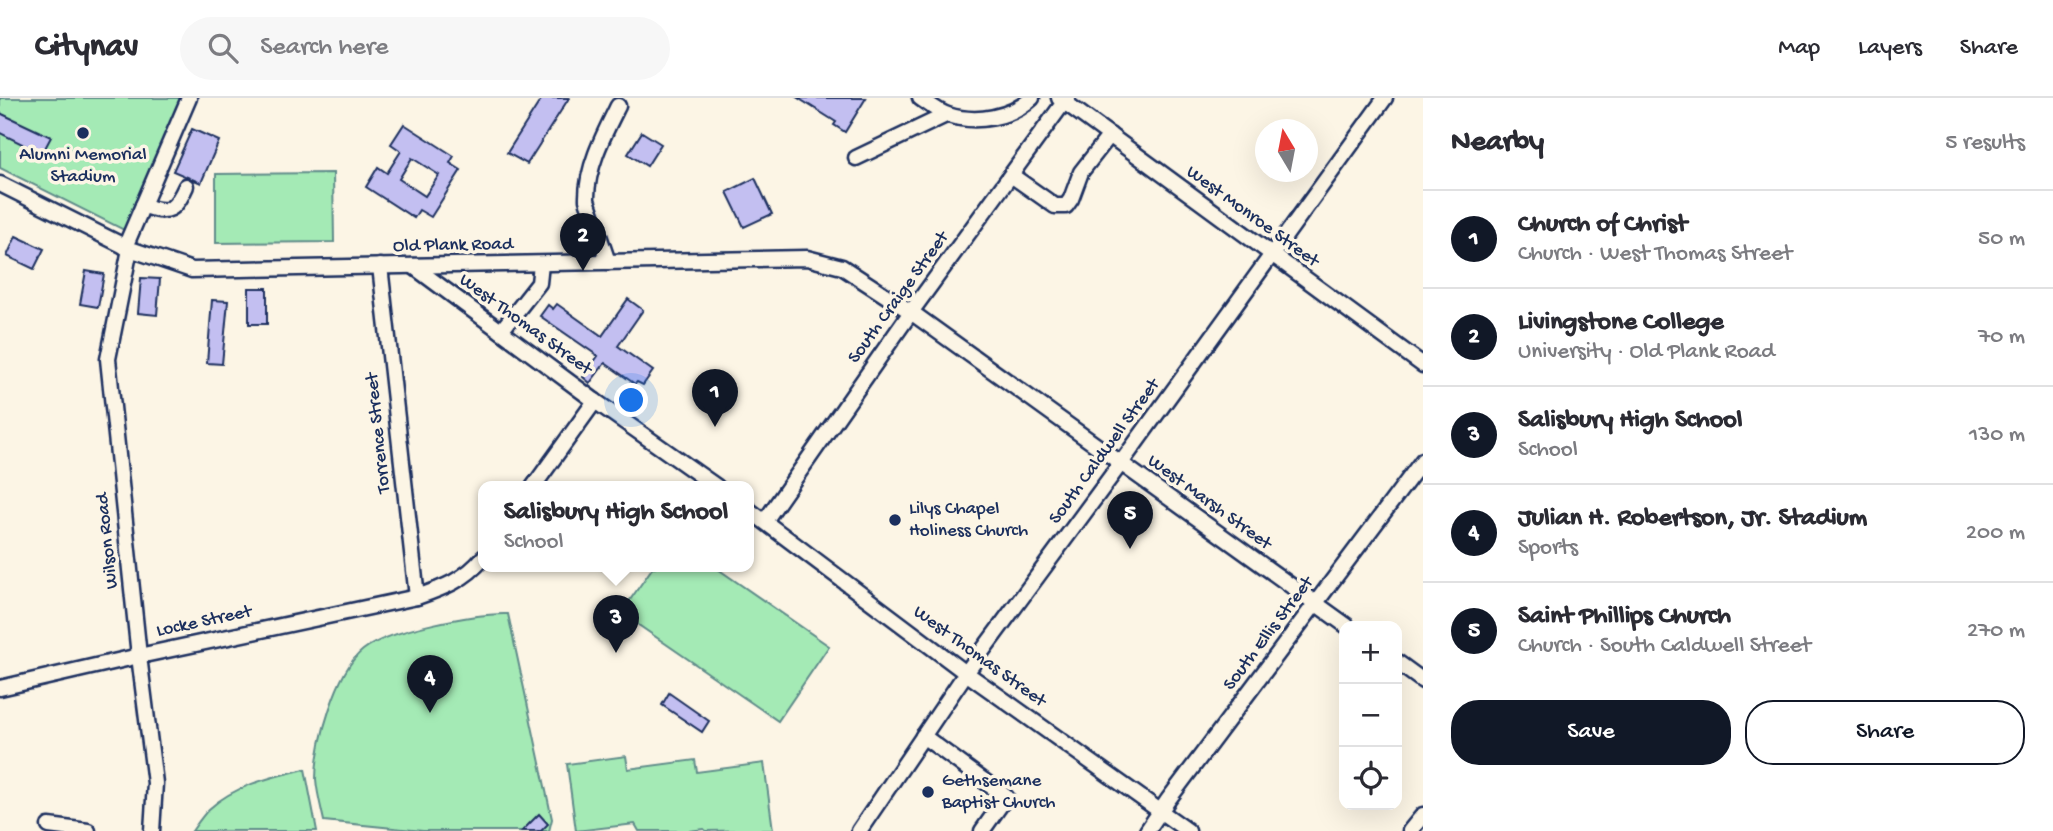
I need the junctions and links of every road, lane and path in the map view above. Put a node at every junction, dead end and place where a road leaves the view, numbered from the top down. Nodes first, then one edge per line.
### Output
1 (189, 98) edge
2 (920, 98) edge
3 (1032, 98) edge
4 (1385, 98) edge
5 (1063, 99) edge
6 (618, 106) dead end
7 (946, 115) junction
8 (1110, 135) junction
9 (856, 158) dead end
10 (1011, 175) junction
11 (0, 184) edge
12 (186, 186) dead end
13 (143, 205) junction
14 (128, 248) junction
15 (1272, 255) junction
16 (608, 262) junction
17 (541, 264) junction
18 (380, 266) junction
19 (413, 266) junction
20 (911, 313) junction
21 (501, 331) junction
22 (1423, 365) edge
23 (595, 401) junction
24 (1423, 460) edge
25 (1121, 463) junction
26 (538, 481) edge
27 (708, 481) edge
28 (754, 513) edge
29 (765, 521) junction
30 (478, 564) edge
31 (416, 597) junction
32 (1316, 604) junction
33 (1340, 621) edge
34 (139, 656) junction
35 (1402, 666) edge
36 (966, 673) junction
37 (1423, 681) edge
38 (0, 688) edge
39 (923, 736) junction
40 (1160, 811) junction
41 (1423, 815) edge
42 (49, 826) dead end
43 (860, 830) edge
44 (88, 831) edge
45 (152, 831) edge
46 (982, 831) edge
47 (1147, 831) edge
48 (1188, 831) edge
49 (1410, 831) edge

1 - 13 street, Wilson Road
2 - 7 street
3 - 7 street
4 - 15 street, South Caldwell Street
5 - 8 street, West Monroe Street
5 - 10 street, South Craige Street
6 - 16 street
7 - 9 street
8 - 10 street
8 - 15 street, West Monroe Street
10 - 20 street, South Craige Street
11 - 14 street, Old Plank Road
12 - 13 street
13 - 14 street, Wilson Road
14 - 18 street, Old Plank Road
14 - 34 street, Wilson Road
15 - 22 street, West Monroe Street
15 - 25 street, South Caldwell Street
16 - 17 street, Old Plank Road
16 - 20 street, Old Plank Road
17 - 19 street, Old Plank Road
17 - 21 street
18 - 19 street, Old Plank Road
18 - 31 street, Torrence Street
19 - 21 street, West Thomas Street
20 - 25 street, West Marsh Street
20 - 29 street, South Craige Street
21 - 23 street, West Thomas Street
23 - 26 street
23 - 27 street, West Thomas Street
24 - 32 street, South Ellis Street
25 - 32 street, West Marsh Street
25 - 36 street, South Caldwell Street
28 - 29 street, West Thomas Street
29 - 36 street, West Thomas Street
30 - 31 street, Locke Street
31 - 34 street, Locke Street
32 - 33 street, West Marsh Street
32 - 40 street, South Ellis Street
34 - 38 street, Locke Street
34 - 45 street, Wilson Road
35 - 37 street
36 - 39 street, South Caldwell Street
36 - 40 street, West Thomas Street
39 - 43 street, South Caldwell Street
39 - 46 street
40 - 47 street, South Ellis Street
40 - 48 street, West Thomas Street
41 - 49 street
42 - 44 street

